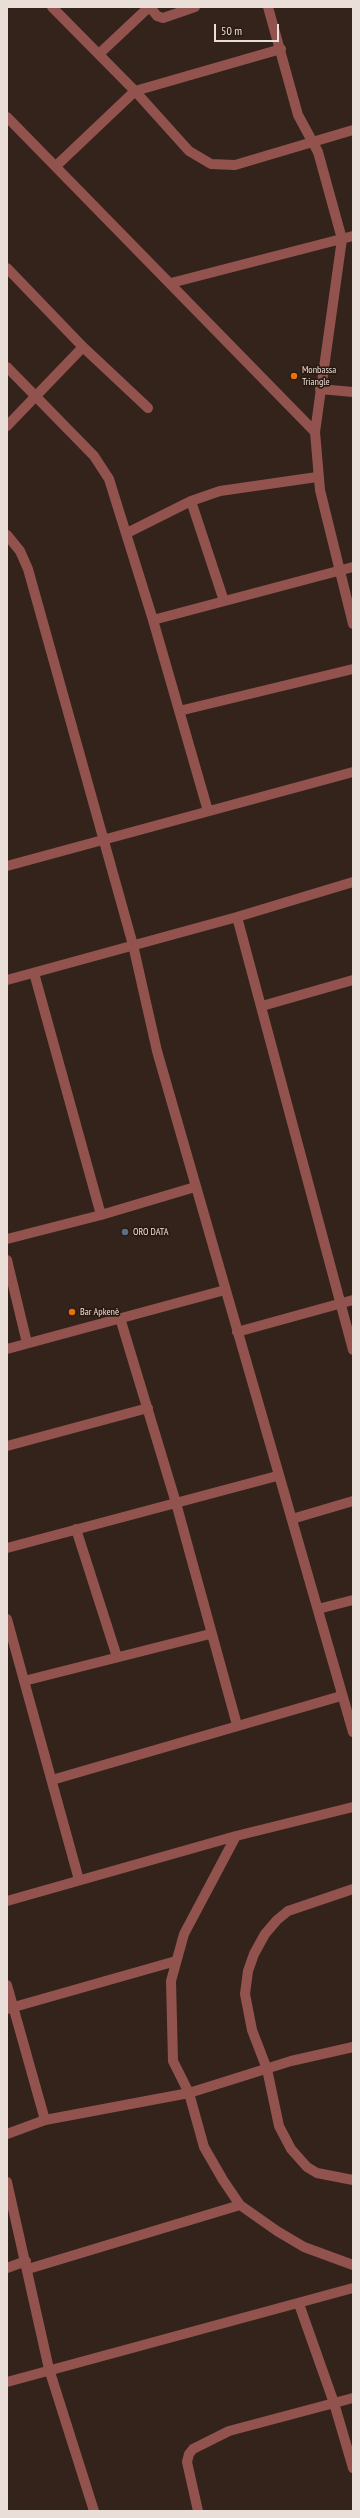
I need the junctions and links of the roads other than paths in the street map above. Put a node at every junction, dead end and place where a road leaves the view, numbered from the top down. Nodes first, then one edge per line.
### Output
1 (52, 7) edge
2 (150, 7) edge
3 (196, 7) edge
4 (268, 7) edge
5 (281, 49) junction
6 (99, 54) junction
7 (135, 91) junction
8 (7, 116) edge
9 (353, 130) edge
10 (312, 140) junction
11 (56, 166) junction
12 (353, 236) edge
13 (342, 239) junction
14 (7, 268) edge
15 (171, 283) junction
16 (83, 347) junction
17 (7, 367) edge
18 (320, 389) junction
19 (353, 392) edge
20 (36, 396) junction
21 (148, 408) dead end
22 (7, 426) edge
23 (316, 432) junction
24 (317, 477) junction
25 (191, 501) junction
26 (127, 533) junction
27 (7, 534) edge
28 (353, 567) edge
29 (340, 571) junction
30 (224, 601) junction
31 (153, 620) junction
32 (353, 624) edge
33 (353, 669) edge
34 (179, 711) junction
35 (353, 772) edge
36 (208, 811) junction
37 (104, 838) junction
38 (7, 866) edge
39 (353, 882) edge
40 (237, 917) junction
41 (133, 945) junction
42 (34, 973) junction
43 (7, 980) edge
44 (353, 980) edge
45 (262, 1006) junction
46 (196, 1187) junction
47 (100, 1215) junction
48 (7, 1239) edge
49 (7, 1260) edge
50 (225, 1290) junction
51 (353, 1300) edge
52 (340, 1303) junction
53 (120, 1318) junction
54 (237, 1332) junction
55 (27, 1343) junction
56 (7, 1348) edge
57 (353, 1350) edge
58 (148, 1408) junction
59 (7, 1446) edge
60 (277, 1476) junction
61 (353, 1501) edge
62 (176, 1503) junction
63 (292, 1519) junction
64 (76, 1529) junction
65 (7, 1548) edge
66 (353, 1600) edge
67 (318, 1609) junction
68 (7, 1618) edge
69 (210, 1634) junction
70 (9, 1635) edge
71 (117, 1657) junction
72 (24, 1681) junction
73 (341, 1696) junction
74 (237, 1725) junction
75 (353, 1732) edge
76 (52, 1780) junction
77 (353, 1807) edge
78 (236, 1836) junction
79 (79, 1880) junction
80 (353, 1889) edge
81 (7, 1901) edge
82 (176, 1961) junction
83 (7, 1985) edge
84 (11, 2008) edge
85 (353, 2047) edge
86 (266, 2069) junction
87 (189, 2093) junction
88 (45, 2120) junction
89 (7, 2134) edge
90 (353, 2180) edge
91 (7, 2182) edge
92 (240, 2205) junction
93 (27, 2265) junction
94 (353, 2265) edge
95 (7, 2268) edge
96 (353, 2288) edge
97 (299, 2304) junction
98 (49, 2369) junction
99 (7, 2382) edge
100 (353, 2398) edge
101 (334, 2403) junction
102 (353, 2468) edge
103 (94, 2511) edge
104 (198, 2511) edge

1 - 6 street
2 - 3 street
2 - 6 street
4 - 5 street
5 - 7 street
5 - 10 street
6 - 7 street
7 - 10 street
7 - 11 street
8 - 11 street
9 - 10 street
10 - 13 street
11 - 15 street
12 - 13 street
13 - 15 street
13 - 18 street
14 - 16 street
15 - 23 street
16 - 20 street
16 - 21 street
17 - 20 street
18 - 19 street
18 - 23 street
20 - 22 street
20 - 26 street
23 - 24 street
24 - 25 street
24 - 29 street
25 - 26 street
25 - 30 street
26 - 31 street
27 - 37 street
28 - 29 street
29 - 30 street
29 - 32 street
30 - 31 street
31 - 34 street
33 - 34 street
34 - 36 street
35 - 36 street
36 - 37 street
37 - 38 street
37 - 41 street
39 - 40 street
40 - 41 street
40 - 45 street
41 - 42 street
41 - 46 street
42 - 43 street
42 - 47 street
44 - 45 street
45 - 52 street
46 - 47 street
46 - 50 street
47 - 48 street
49 - 55 street
50 - 53 street
50 - 54 street
51 - 52 street
52 - 54 street
52 - 57 street
53 - 55 street
53 - 58 street
54 - 60 street
55 - 56 street
58 - 59 street
58 - 62 street
60 - 62 street
60 - 63 street
61 - 63 street
62 - 64 street
62 - 69 street
63 - 67 street
64 - 65 street
64 - 71 street
66 - 67 street
67 - 73 street
68 - 70 street
69 - 71 street
69 - 74 street
70 - 72 street
71 - 72 street
72 - 76 street
73 - 74 street
73 - 75 street
74 - 76 street
76 - 79 street
77 - 78 street
78 - 79 street
78 - 82 street
79 - 81 street
80 - 86 street
82 - 84 street
82 - 87 street
83 - 84 street
84 - 88 street
85 - 86 street
86 - 87 street
86 - 90 street
87 - 88 street
87 - 92 street
88 - 89 street
91 - 93 street
92 - 93 street
92 - 94 street
93 - 95 street
93 - 98 street
96 - 97 street
97 - 98 street
97 - 101 street
98 - 99 street
98 - 103 street
100 - 101 street
101 - 102 street
101 - 104 street

